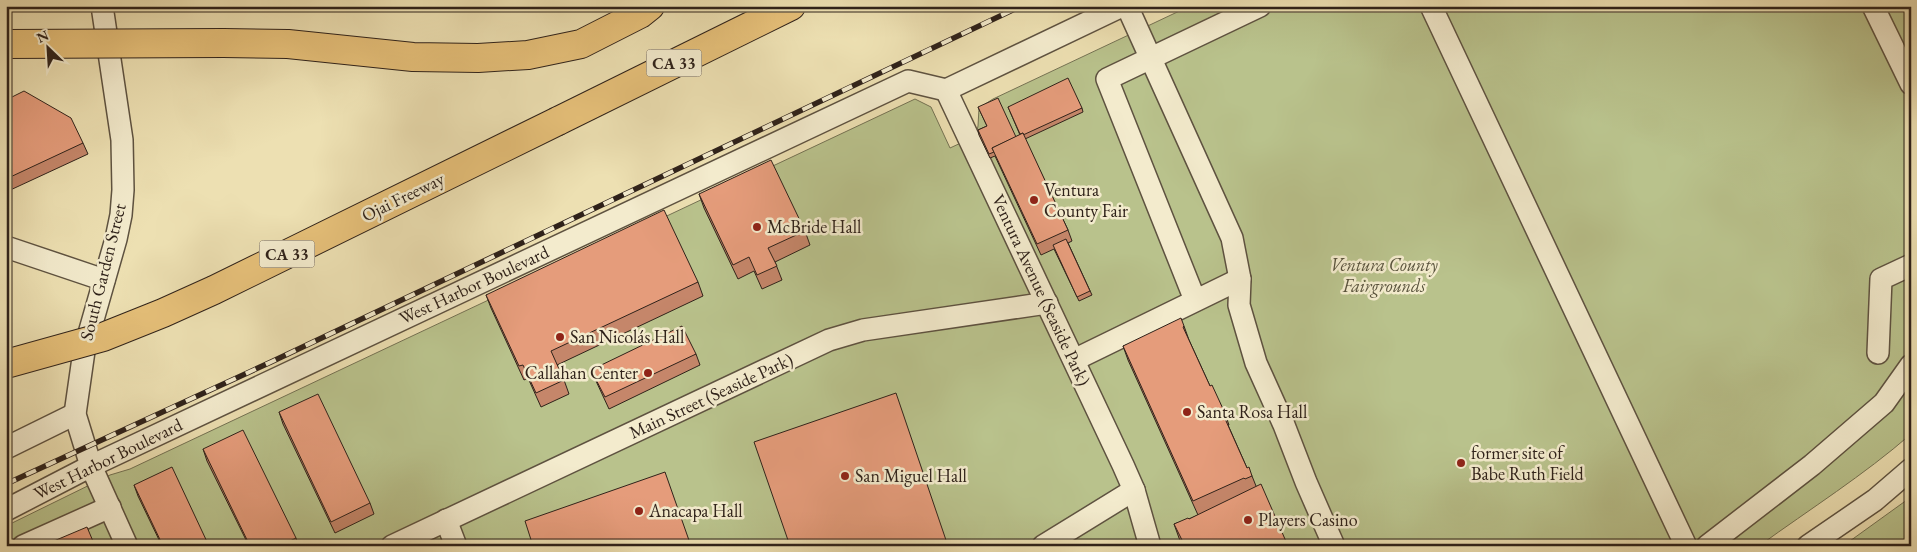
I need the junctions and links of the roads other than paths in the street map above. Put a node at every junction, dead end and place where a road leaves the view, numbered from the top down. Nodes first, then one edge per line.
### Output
1 (102, 6) edge
2 (650, 6) edge
3 (790, 6) edge
4 (1122, 6) edge
5 (1127, 6) edge
6 (1260, 6) edge
7 (1432, 6) edge
8 (1873, 6) edge
9 (6, 44) edge
10 (1151, 58) junction
11 (1911, 84) edge
12 (946, 90) junction
13 (6, 246) edge
14 (1911, 265) edge
15 (1240, 279) junction
16 (104, 280) junction
17 (1196, 300) junction
18 (1047, 303) junction
19 (1878, 353) dead end
20 (1074, 360) junction
21 (6, 364) edge
22 (1911, 365) edge
23 (75, 414) junction
24 (6, 448) edge
25 (88, 456) junction
26 (1911, 469) edge
27 (1134, 490) junction
28 (110, 507) junction
29 (6, 510) edge
30 (446, 520) junction
31 (23, 546) edge
32 (127, 546) edge
33 (392, 546) edge
34 (456, 546) edge
35 (1043, 546) edge
36 (1150, 546) edge
37 (1334, 546) edge
38 (1686, 546) edge
39 (1707, 546) edge
40 (1808, 546) edge

1 - 16 street, South Garden Street
2 - 9 highway, bridge
3 - 21 highway, Ojai Freeway / CA 33, bridge
4 - 12 street
5 - 10 street
6 - 10 street
7 - 38 street
8 - 11 street
10 - 15 street
10 - 17 street
12 - 18 street, Ventura Avenue (Seaside Park)
12 - 25 street, West Harbor Boulevard
13 - 16 street
14 - 19 street
15 - 17 street
15 - 37 street
16 - 23 street, South Garden Street
17 - 20 street
18 - 20 street, Ventura Avenue (Seaside Park)
18 - 30 street, Main Street (Seaside Park)
20 - 27 street, Ventura Avenue (Seaside Park)
22 - 39 street
23 - 24 street
23 - 25 street, South Garden Street
25 - 28 street, South Garden Street
25 - 29 street, West Harbor Boulevard
26 - 40 street
27 - 35 street
27 - 36 street, Ventura Avenue (Seaside Park)
28 - 31 street
28 - 32 street, South Garden Street
30 - 33 street, Main Street (Seaside Park)
30 - 34 street

